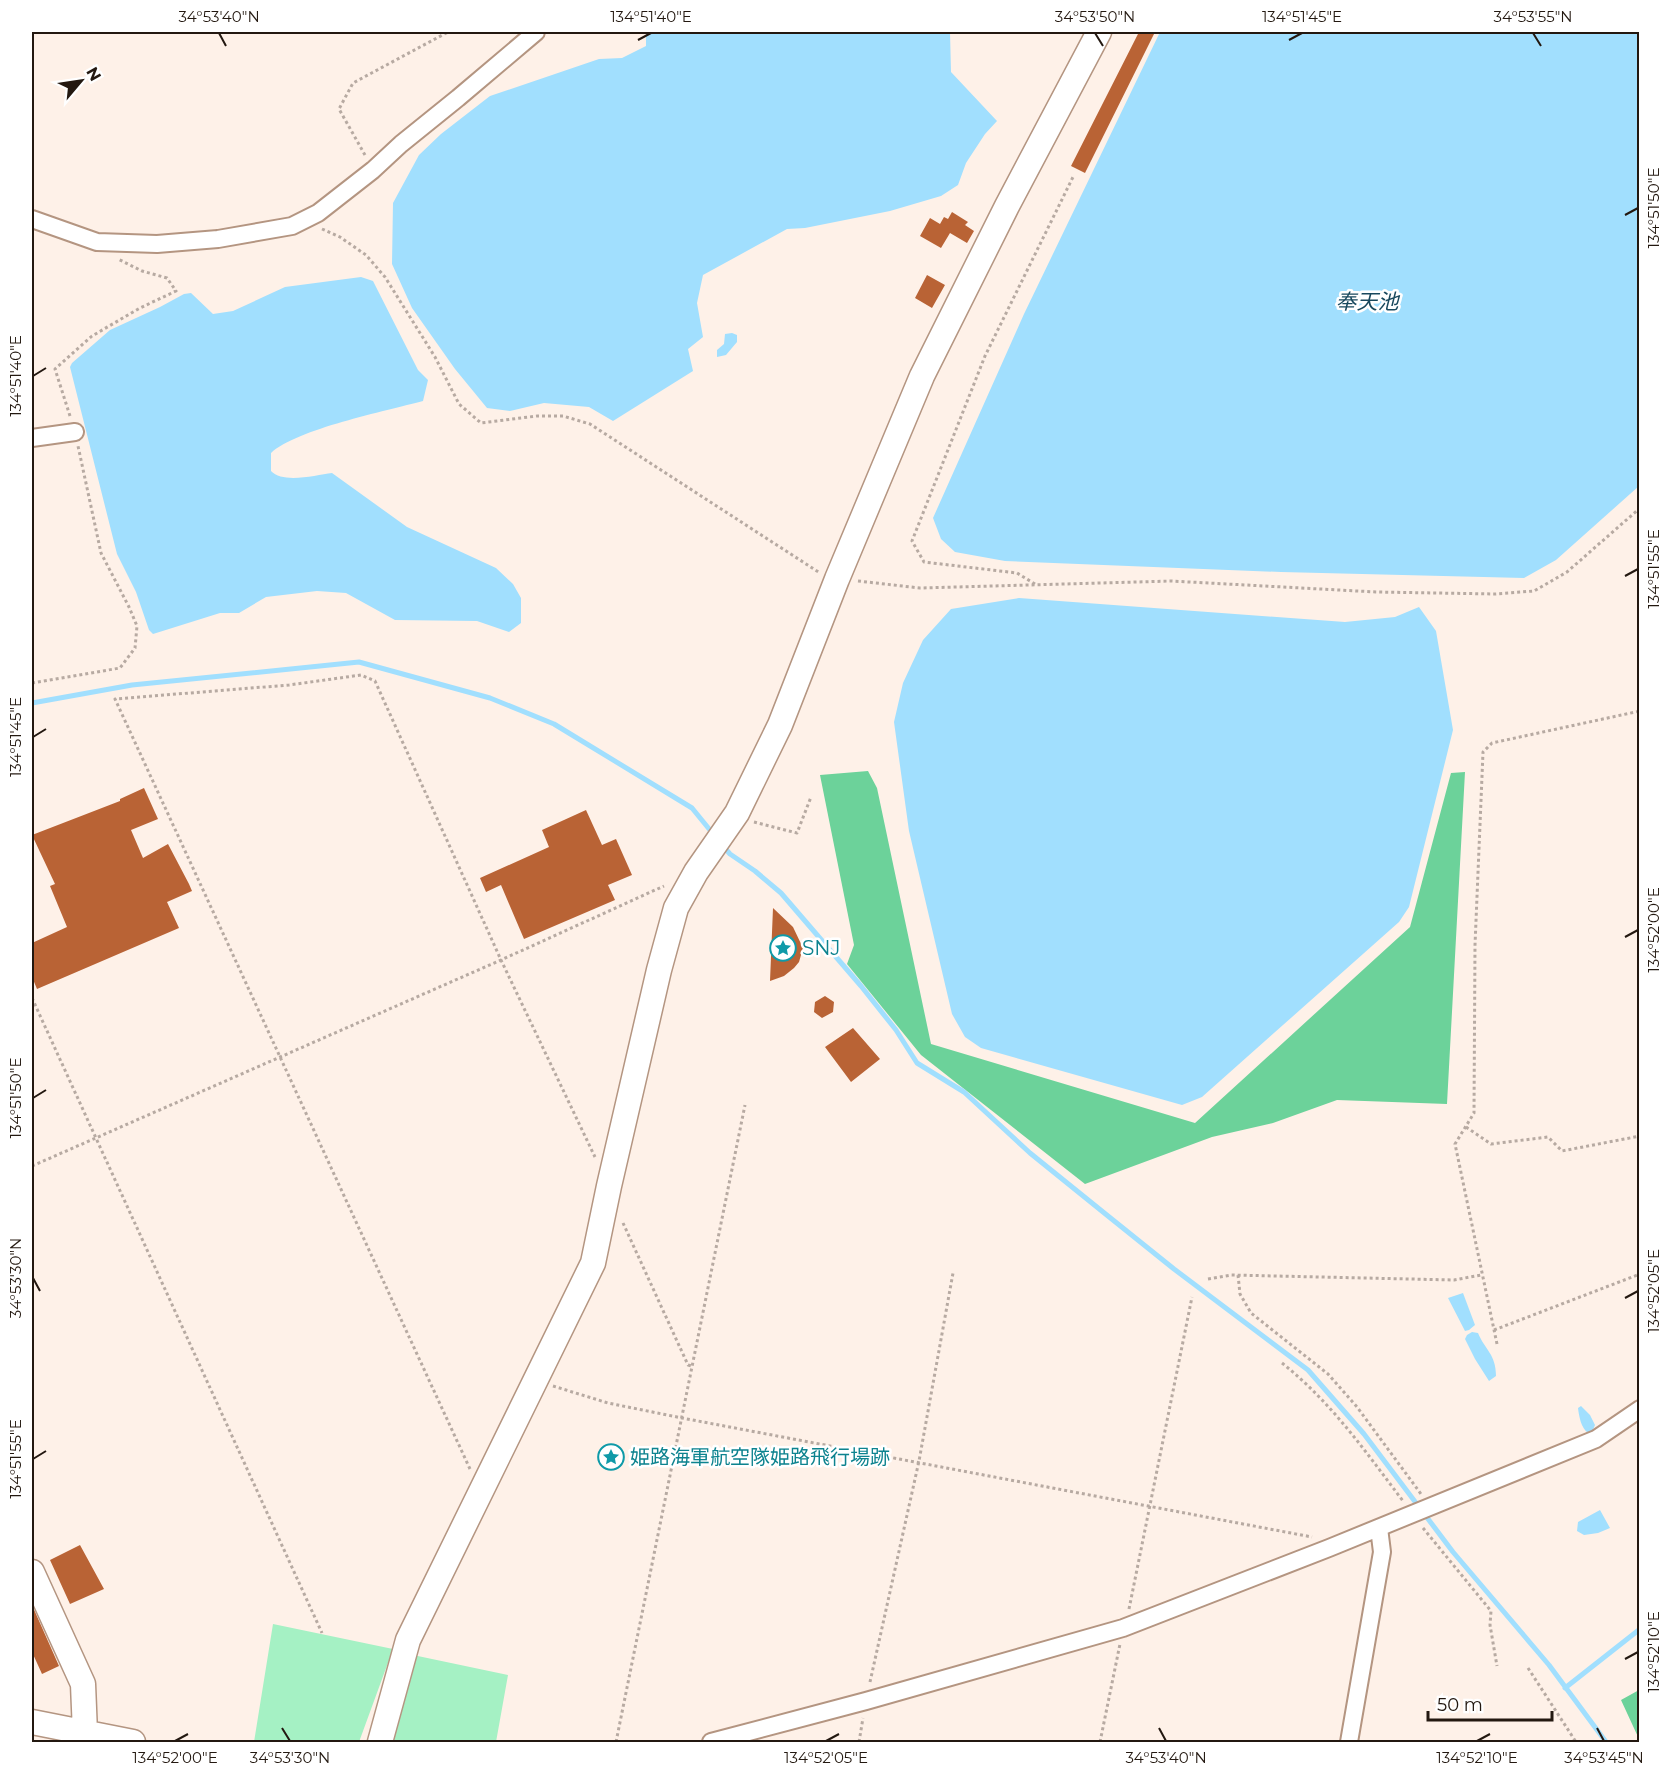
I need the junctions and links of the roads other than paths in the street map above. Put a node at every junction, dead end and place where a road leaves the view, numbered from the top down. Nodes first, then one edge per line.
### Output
1 (536, 32) edge
2 (1099, 32) edge
3 (32, 219) edge
4 (75, 432) road end
5 (32, 438) edge
6 (1640, 1409) edge
7 (1379, 1528) junction
8 (32, 1572) edge
9 (32, 1722) edge
10 (85, 1733) junction
11 (133, 1743) edge
12 (380, 1743) edge
13 (711, 1743) edge
14 (1349, 1743) edge

1 - 3 street
2 - 12 street
4 - 5 street
6 - 7 street
7 - 13 street
7 - 14 street
8 - 10 street
9 - 10 street
10 - 11 street

